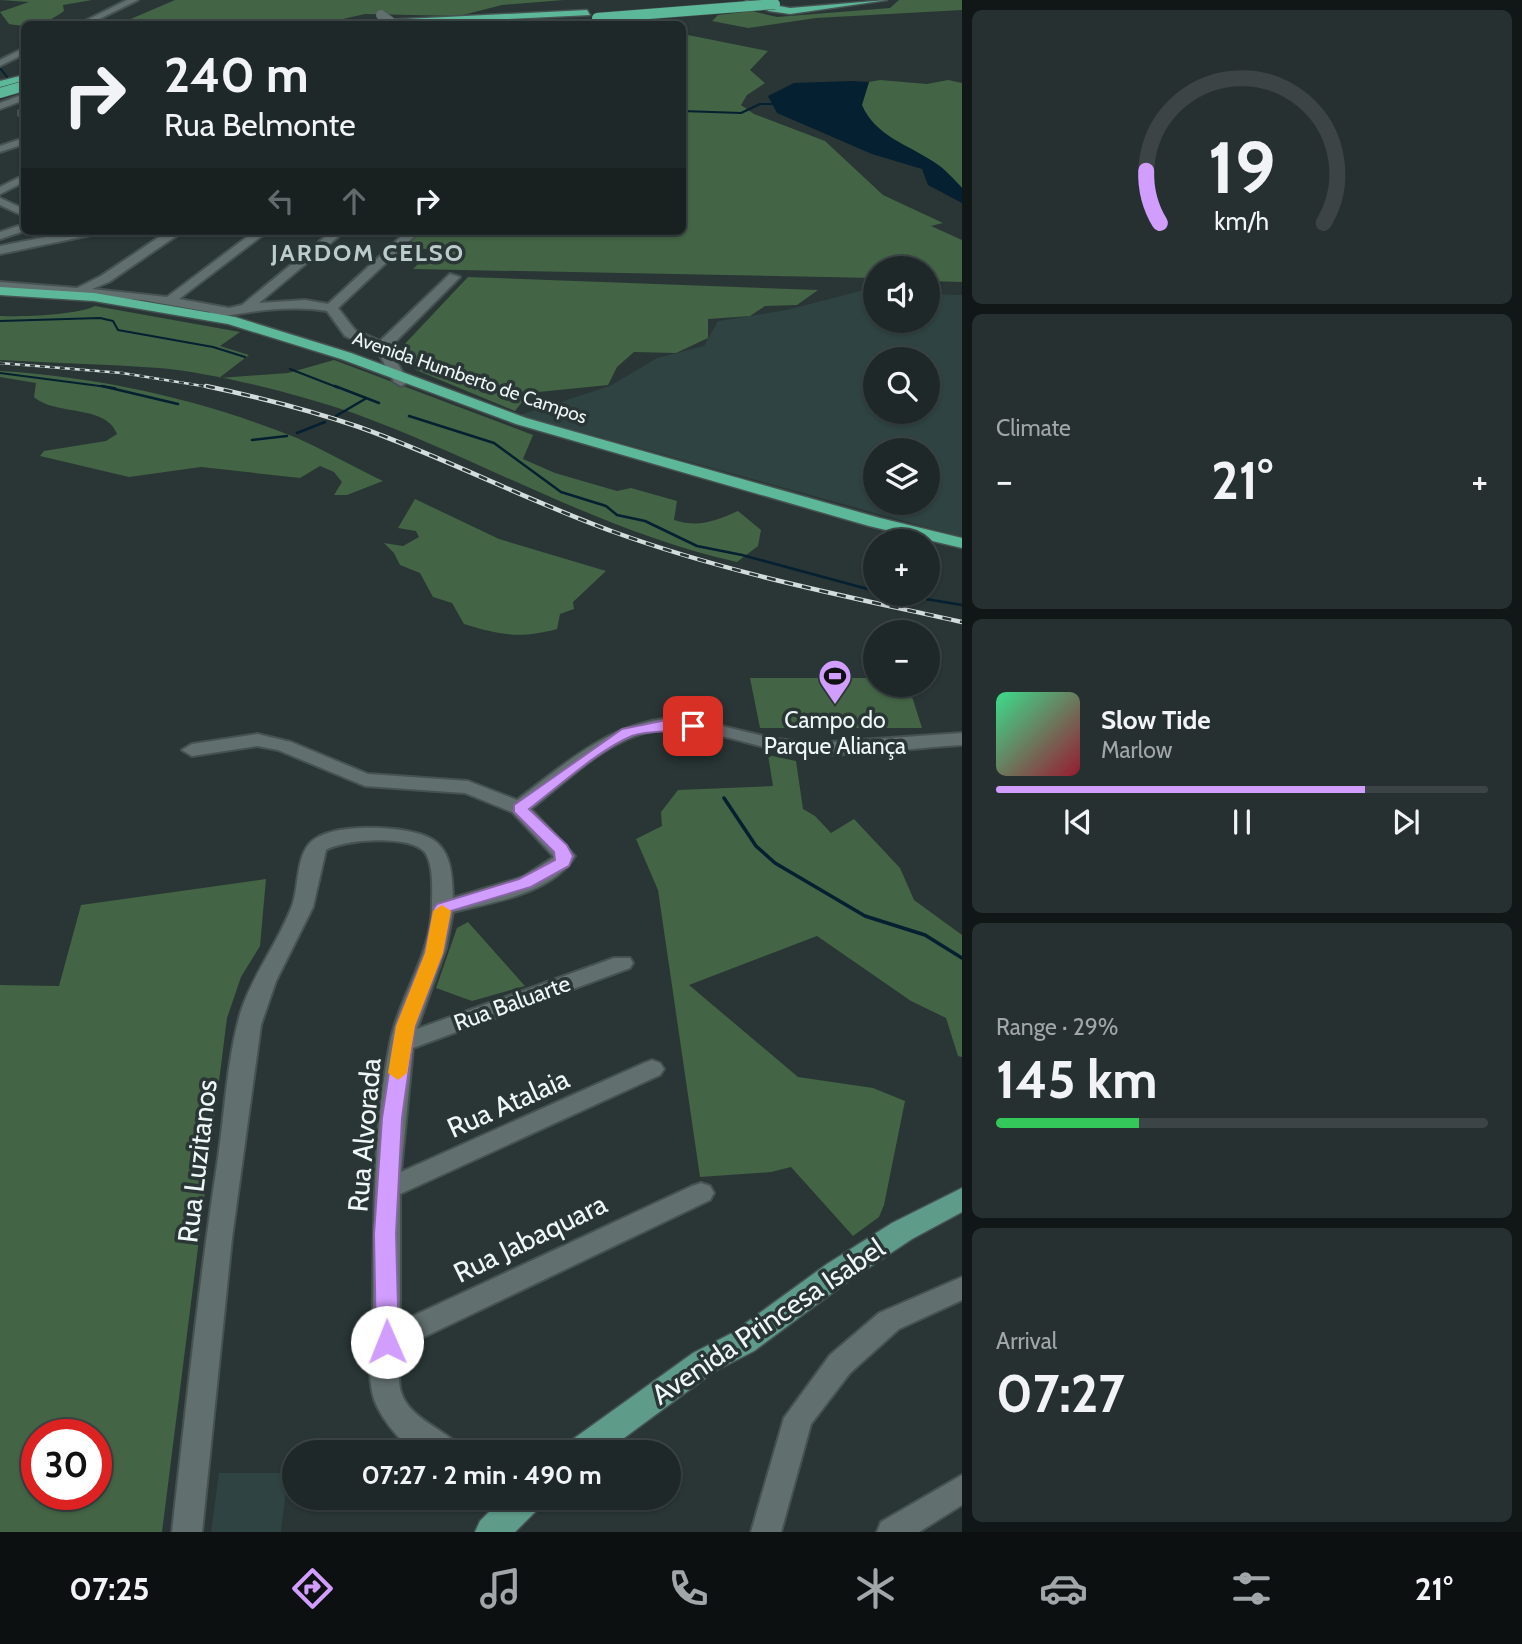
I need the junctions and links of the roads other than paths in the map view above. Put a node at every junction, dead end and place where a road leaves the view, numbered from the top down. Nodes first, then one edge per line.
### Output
1 (749, 0) edge
2 (760, 0) edge
3 (808, 0) edge
4 (879, 1) edge
5 (133, 5) edge
6 (99, 6) dead end
7 (118, 8) junction
8 (381, 15) dead end
9 (592, 15) junction
10 (90, 21) edge
11 (389, 21) edge
12 (441, 21) edge
13 (504, 21) edge
14 (21, 52) edge
15 (3, 59) edge
16 (21, 79) edge
17 (21, 86) edge
18 (0, 89) edge
19 (21, 94) edge
20 (21, 96) edge
21 (0, 106) edge
22 (21, 142) edge
23 (0, 149) edge
24 (21, 181) edge
25 (0, 191) edge
26 (0, 201) edge
27 (21, 212) edge
28 (21, 228) edge
29 (3, 232) edge
30 (72, 235) edge
31 (172, 235) edge
32 (257, 235) edge
33 (334, 235) edge
34 (410, 235) edge
35 (0, 250) edge
36 (454, 278) dead end
37 (78, 290) junction
38 (0, 291) edge
39 (170, 300) junction
40 (246, 308) junction
41 (331, 308) junction
42 (228, 311) junction
43 (203, 317) junction
44 (382, 347) junction
45 (400, 379) junction
46 (874, 525) junction
47 (887, 529) edge
48 (962, 543) edge
49 (940, 544) edge
50 (962, 549) edge
51 (962, 739) edge
52 (920, 741) junction
53 (192, 750) dead end
54 (962, 754) edge
55 (519, 808) junction
56 (348, 836) joint
57 (443, 908) junction
58 (622, 963) dead end
59 (402, 1042) junction
60 (652, 1069) dead end
61 (387, 1189) junction
62 (701, 1193) dead end
63 (962, 1199) edge
64 (962, 1288) edge
65 (387, 1342) junction
66 (427, 1440) edge
67 (597, 1440) edge
68 (962, 1489) edge
69 (514, 1510) edge
70 (187, 1532) edge
71 (492, 1532) edge
72 (766, 1532) edge
73 (892, 1532) edge

1 - 4 highway
2 - 9 highway, bridge
3 - 9 highway, bridge
5 - 7 street
6 - 7 street
7 - 10 street
8 - 11 street, bridge
9 - 12 highway
9 - 13 highway
14 - 15 street
16 - 18 highway
17 - 18 highway, bridge
18 - 19 street
20 - 21 street
22 - 23 street
24 - 25 street
26 - 27 street
28 - 29 street
30 - 35 street
31 - 37 street
32 - 39 street
33 - 40 street
34 - 41 street
36 - 44 street
37 - 38 street
37 - 39 street
38 - 43 highway, Avenida Humberto de Campos
39 - 42 street
40 - 41 street
40 - 42 street
41 - 44 street
42 - 43 street
43 - 45 highway, Avenida Humberto de Campos
44 - 45 street
45 - 46 highway, Avenida Humberto de Campos
46 - 47 highway, Avenida Humberto de Campos
46 - 48 highway, Avenida Humberto de Campos
49 - 50 highway, Avenida Humberto de Campos
51 - 52 street
52 - 54 street
52 - 55 street
53 - 55 street
55 - 57 street
56 - 57 street, Rua Alvorada
56 - 70 street, Rua Luzitanos
57 - 59 street, Rua Alvorada
58 - 59 street, Rua Baluarte
59 - 61 street, Rua Alvorada
60 - 61 street, Rua Atalaia
61 - 65 street, Rua Alvorada
62 - 65 street, Rua Jabaquara
63 - 67 main road, Avenida Princesa Isabel
64 - 72 street
65 - 66 street, Rua Alvorada
68 - 73 street
69 - 71 main road

